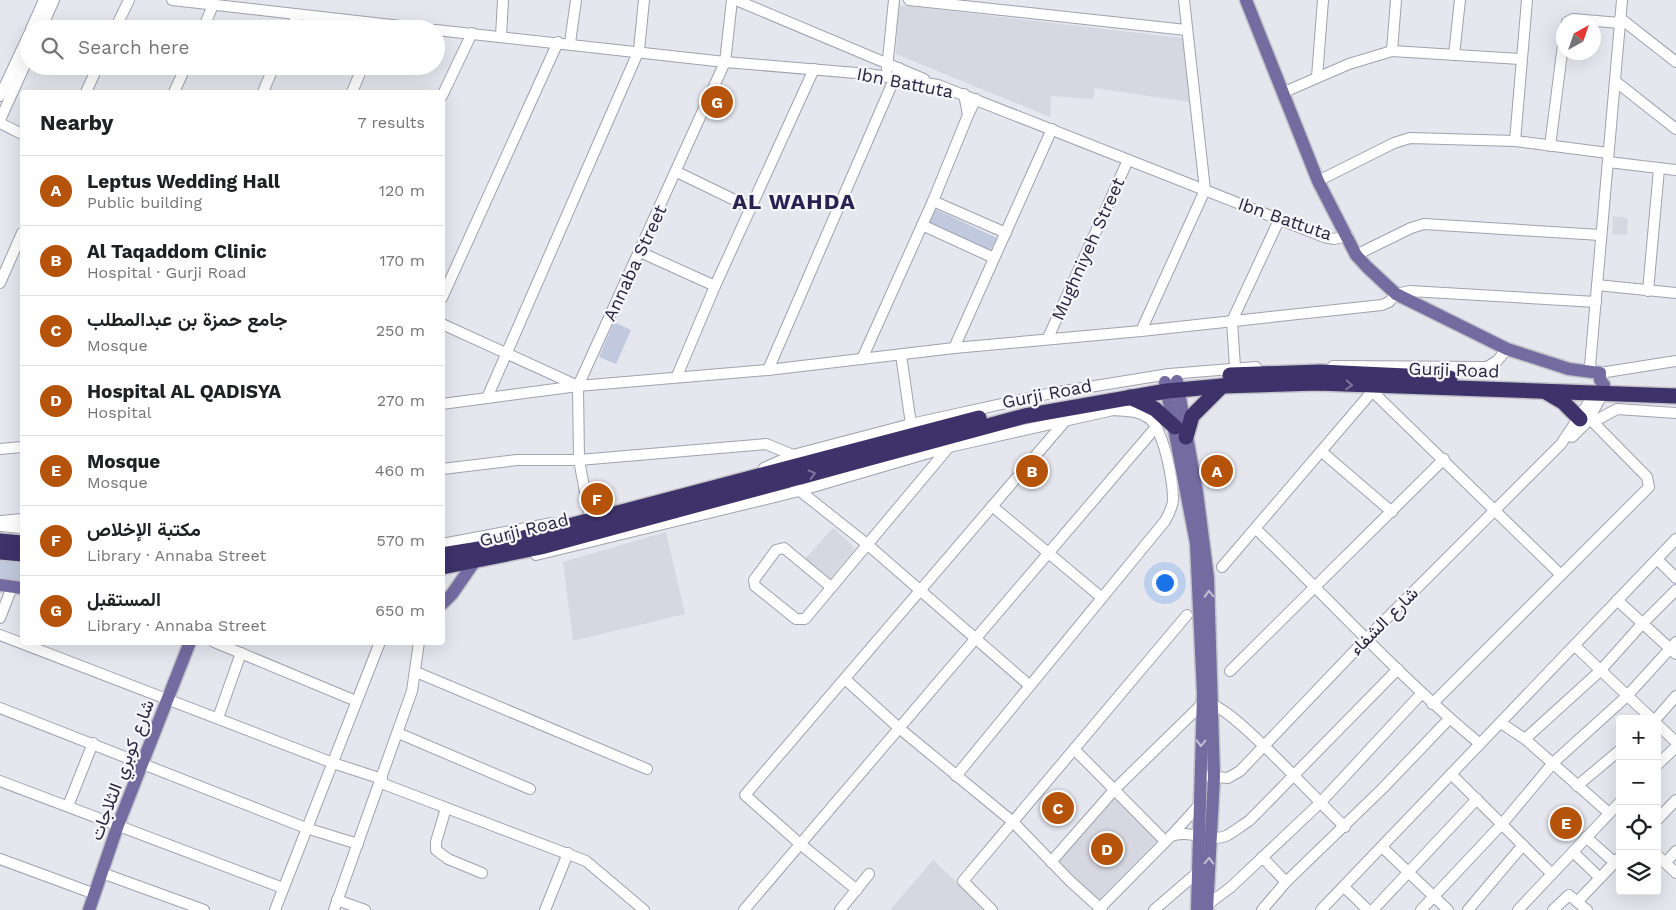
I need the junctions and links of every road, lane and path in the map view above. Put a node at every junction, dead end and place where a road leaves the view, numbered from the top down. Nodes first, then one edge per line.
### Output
1 (44, 0) edge
2 (54, 0) edge
3 (129, 0) edge
4 (172, 0) edge
5 (503, 0) edge
6 (576, 0) edge
7 (644, 0) edge
8 (732, 0) edge
9 (736, 0) edge
10 (894, 0) edge
11 (909, 0) edge
12 (1184, 0) edge
13 (1246, 0) edge
14 (1324, 0) edge
15 (1396, 0) edge
16 (1460, 0) edge
17 (1527, 0) edge
18 (1622, 0) edge
19 (213, 5) junction
20 (297, 15) junction
21 (35, 20) edge
22 (45, 20) edge
23 (119, 20) edge
24 (207, 20) edge
25 (295, 20) edge
26 (335, 20) edge
27 (1601, 20) edge
28 (1620, 20) junction
29 (1186, 30) junction
30 (445, 31) edge
31 (472, 33) junction
32 (501, 36) junction
33 (558, 42) junction
34 (570, 44) junction
35 (639, 50) junction
36 (1392, 51) junction
37 (20, 53) edge
38 (1454, 55) junction
39 (1520, 60) junction
40 (1561, 60) edge
41 (725, 62) junction
42 (1676, 62) edge
43 (888, 63) junction
44 (814, 69) junction
45 (894, 74) junction
46 (21, 75) edge
47 (94, 75) edge
48 (182, 75) edge
49 (270, 75) edge
50 (359, 75) edge
51 (1317, 77) junction
52 (1615, 81) junction
53 (87, 90) edge
54 (175, 90) edge
55 (264, 90) edge
56 (353, 90) edge
57 (445, 90) edge
58 (1282, 93) junction
59 (964, 94) junction
60 (0, 96) edge
61 (976, 99) junction
62 (968, 115) junction
63 (0, 121) edge
64 (1052, 129) junction
65 (1676, 129) edge
66 (20, 133) edge
67 (1515, 142) junction
68 (1550, 146) junction
69 (1608, 158) junction
70 (1128, 160) junction
71 (1659, 169) junction
72 (1676, 170) edge
73 (677, 172) junction
74 (1318, 181) junction
75 (1204, 190) junction
76 (933, 201) junction
77 (751, 208) junction
78 (1279, 220) junction
79 (922, 225) junction
80 (1006, 233) junction
81 (1600, 235) junction
82 (1348, 236) junction
83 (20, 238) edge
84 (640, 252) junction
85 (1356, 255) junction
86 (994, 258) junction
87 (0, 283) edge
88 (1597, 285) junction
89 (715, 286) junction
90 (445, 291) edge
91 (1648, 291) junction
92 (1676, 293) edge
93 (1396, 294) junction
94 (1596, 302) junction
95 (1232, 321) junction
96 (445, 325) edge
97 (1141, 331) junction
98 (1048, 338) junction
99 (954, 348) junction
100 (1507, 349) junction
101 (506, 354) junction
102 (901, 355) junction
103 (862, 359) junction
104 (1676, 361) edge
105 (1235, 367) junction
106 (768, 370) junction
107 (677, 376) junction
108 (1598, 383) junction
109 (578, 386) junction
110 (1172, 386) junction
111 (1222, 386) junction
112 (1676, 386) edge
113 (1374, 389) junction
114 (1545, 391) junction
115 (1648, 395) junction
116 (1676, 396) edge
117 (1130, 397) junction
118 (487, 398) junction
119 (445, 404) edge
120 (1647, 410) junction
121 (1023, 411) junction
122 (1676, 413) edge
123 (1066, 420) junction
124 (1587, 420) junction
125 (1156, 427) junction
126 (912, 430) junction
127 (1181, 432) junction
128 (951, 442) junction
129 (20, 446) edge
130 (0, 449) edge
131 (1322, 452) junction
132 (793, 455) junction
133 (1444, 459) junction
134 (580, 460) junction
135 (445, 469) edge
136 (794, 486) junction
137 (1192, 492) junction
138 (1174, 497) junction
139 (992, 506) junction
140 (1496, 510) junction
141 (1392, 512) junction
142 (20, 519) edge
143 (0, 521) edge
144 (590, 523) junction
145 (0, 526) edge
146 (20, 528) edge
147 (1256, 529) junction
148 (1676, 539) edge
149 (0, 540) edge
150 (20, 543) edge
151 (445, 544) edge
152 (868, 545) junction
153 (0, 552) edge
154 (1049, 553) junction
155 (20, 554) edge
156 (445, 555) edge
157 (525, 558) dead end
158 (1657, 559) junction
159 (476, 561) junction
160 (445, 566) edge
161 (1222, 567) dead end
162 (1560, 574) junction
163 (1676, 578) edge
164 (1316, 586) junction
165 (11, 587) edge
166 (831, 587) junction
167 (919, 590) junction
168 (1676, 590) edge
169 (1101, 597) junction
170 (1617, 600) junction
171 (445, 601) edge
172 (1187, 616) dead end
173 (0, 618) edge
174 (1642, 624) junction
175 (0, 634) edge
176 (976, 637) junction
177 (1367, 638) junction
178 (20, 642) edge
179 (28, 645) edge
180 (189, 645) edge
181 (221, 645) edge
182 (379, 645) edge
183 (419, 645) edge
184 (1575, 646) junction
185 (1674, 648) edge
186 (241, 653) junction
187 (1398, 669) junction
188 (1600, 670) junction
189 (1230, 671) dead end
190 (416, 672) junction
191 (845, 679) junction
192 (1030, 684) junction
193 (1421, 694) junction
194 (1627, 696) junction
195 (1676, 696) edge
196 (168, 699) junction
197 (356, 701) junction
198 (1432, 704) junction
199 (1207, 705) junction
200 (0, 708) edge
201 (1648, 715) edge
202 (1659, 715) edge
203 (218, 718) junction
204 (1449, 719) junction
205 (1501, 723) junction
206 (899, 728) junction
207 (1661, 728) edge
208 (398, 733) junction
209 (1525, 739) junction
210 (1676, 742) edge
211 (92, 743) junction
212 (1480, 744) junction
213 (1262, 745) junction
214 (1676, 746) edge
215 (1074, 749) junction
216 (1616, 753) edge
217 (1661, 761) edge
218 (333, 763) junction
219 (1553, 763) junction
220 (142, 764) junction
221 (647, 769) dead end
222 (1451, 774) junction
223 (956, 776) junction
224 (1200, 776) junction
225 (1214, 777) junction
226 (1294, 777) junction
227 (0, 781) edge
228 (381, 781) junction
229 (1577, 786) junction
230 (530, 789) dead end
231 (1115, 789) junction
232 (1477, 799) junction
233 (1676, 800) edge
234 (1320, 803) junction
235 (1200, 804) junction
236 (1617, 805) edge
237 (68, 806) junction
238 (446, 808) junction
239 (1609, 813) junction
240 (1661, 816) edge
241 (1013, 822) junction
242 (1502, 824) junction
243 (118, 825) junction
244 (1345, 827) junction
245 (306, 828) junction
246 (1205, 837) junction
247 (1586, 837) junction
248 (1168, 839) junction
249 (799, 843) junction
250 (358, 844) junction
251 (1523, 845) junction
252 (1382, 847) junction
253 (1676, 851) edge
254 (1573, 852) junction
255 (568, 853) junction
256 (1262, 857) junction
257 (1616, 858) edge
258 (1661, 858) edge
259 (0, 859) edge
260 (1616, 860) edge
261 (1051, 862) junction
262 (1666, 862) junction
263 (1408, 871) junction
264 (482, 872) dead end
265 (1198, 872) junction
266 (102, 873) junction
267 (1676, 873) edge
268 (869, 874) dead end
269 (1552, 874) junction
270 (1599, 877) junction
271 (1286, 882) junction
272 (1344, 887) junction
273 (283, 888) junction
274 (857, 890) junction
275 (94, 894) junction
276 (1434, 896) junction
277 (1578, 901) junction
278 (336, 905) edge
279 (1204, 908) edge
280 (1100, 909) edge
281 (89, 910) edge
282 (204, 910) edge
283 (275, 910) edge
284 (365, 910) edge
285 (545, 910) edge
286 (644, 910) edge
287 (744, 910) edge
288 (840, 910) edge
289 (992, 910) edge
290 (1154, 910) edge
291 (1262, 910) edge
292 (1321, 910) edge
293 (1368, 910) edge
294 (1373, 910) edge
295 (1421, 910) edge
296 (1448, 910) edge
297 (1468, 910) edge
298 (1518, 910) edge
299 (1553, 910) edge
300 (1587, 910) edge

1 - 21 street
2 - 22 street
3 - 23 street
4 - 19 street
5 - 32 street
6 - 34 street
7 - 35 street
8 - 41 street, Annaba Street
9 - 43 street
10 - 43 street
11 - 29 street
12 - 29 street
13 - 58 main road
14 - 51 street
15 - 36 street
16 - 38 street
17 - 39 street
18 - 28 street
19 - 20 street
19 - 24 street
20 - 25 street
20 - 26 street
27 - 28 street
28 - 42 street
28 - 52 street
29 - 75 street
30 - 31 street, Ibn Battuta
31 - 32 street, Ibn Battuta
31 - 57 street
32 - 33 street, Ibn Battuta
33 - 34 street, Ibn Battuta
33 - 90 street
34 - 35 street, Ibn Battuta
35 - 41 street, Ibn Battuta
35 - 101 street
36 - 38 street
36 - 51 street
37 - 60 street
38 - 39 street
39 - 67 street
40 - 68 street
41 - 44 street, Ibn Battuta
41 - 73 street, Annaba Street
43 - 45 street
44 - 45 street, Ibn Battuta
44 - 77 street
45 - 59 street, Ibn Battuta
45 - 106 street
46 - 63 street
47 - 53 street
48 - 54 street
49 - 55 street
50 - 56 street
51 - 58 street
52 - 65 street
52 - 69 street
58 - 74 main road
59 - 61 street, Ibn Battuta
59 - 62 street
61 - 62 street
61 - 64 street, Ibn Battuta
62 - 76 street
63 - 66 street
64 - 70 street, Ibn Battuta
64 - 80 street
67 - 68 street
67 - 74 street
68 - 69 street
69 - 71 street
69 - 81 street
70 - 75 street, Ibn Battuta
70 - 98 street, Mughniyeh Street
71 - 72 street
71 - 91 street
73 - 77 street
73 - 84 street, Annaba Street
74 - 82 main road
75 - 78 street, Ibn Battuta
75 - 97 street
76 - 79 street
76 - 80 street
77 - 89 street
78 - 82 street, Ibn Battuta
78 - 95 street
79 - 86 street
79 - 103 street
80 - 86 street
81 - 85 street
81 - 88 street
82 - 85 main road
83 - 87 street
84 - 89 street
84 - 109 street, Annaba Street
85 - 93 main road
86 - 99 street
88 - 91 street
88 - 94 street
89 - 107 street
91 - 92 street
93 - 94 street
93 - 95 street
93 - 100 main road
94 - 108 street
95 - 97 street
95 - 105 street
96 - 101 street
97 - 98 street
98 - 99 street
99 - 102 street
100 - 105 street
100 - 108 main road
101 - 109 street
101 - 118 street
102 - 103 street
102 - 126 street
103 - 106 street
104 - 108 street
105 - 126 street
106 - 107 street
107 - 109 street
108 - 110 highway, Gurji Road
108 - 112 highway, Gurji Road
108 - 114 highway, Gurji Road
108 - 115 highway, Gurji Road
108 - 124 street, شارع الشفاء
109 - 118 street
109 - 134 street, Annaba Street
110 - 111 highway, Gurji Road
110 - 117 highway, Gurji Road
110 - 121 highway, Gurji Road
110 - 127 main road
111 -> 113 highway, Gurji Road
111 - 127 highway
113 - 114 highway, Gurji Road
113 - 131 street
113 - 133 street
114 - 124 highway
115 - 116 highway, Gurji Road
115 - 120 street
117 - 121 highway, Gurji Road
117 - 127 highway
118 - 119 street
120 - 122 street
120 - 124 street
121 - 126 highway, Gurji Road
121 - 128 highway, Gurji Road
123 - 125 street
123 - 128 street
123 - 139 street
124 - 140 street, شارع الشفاء
124 - 162 street
125 - 138 street
125 - 154 street
126 - 132 street
126 - 144 highway, Gurji Road
127 - 137 main road
128 - 136 highway, Gurji Road
128 - 152 street
129 - 130 street
131 - 141 street
131 - 147 street
132 - 134 street
132 - 144 street
133 - 140 street
133 - 141 street
134 - 135 street
134 - 144 street, Annaba Street
136 - 144 highway, Gurji Road
136 - 152 street
136 - 157 street
137 - 138 street
137 - 199 main road
138 - 169 street
139 - 154 street
139 - 167 street
140 - 162 street
140 - 177 street, شارع الشفاء
141 - 164 street
142 - 143 street
144 - 151 street
144 - 156 highway, Gurji Road
144 - 159 highway, Gurji Road
145 - 146 street
147 - 161 street
147 - 164 street
148 - 158 street
149 - 150 highway
152 - 166 street
152 - 167 street
153 - 155 highway
154 - 169 street
154 - 176 street
158 - 163 street
158 - 170 street
159 - 160 highway, Gurji Road
159 - 171 main road
162 - 198 street
164 - 177 street
164 - 189 street
165 - 173 street
166 - 166 street
167 - 176 street
167 - 191 street
168 - 174 street
169 - 192 street
170 - 174 street
170 - 184 street
172 - 215 street
174 - 185 street
174 - 188 street
175 - 178 street
176 - 192 street
176 - 206 street
177 - 187 street
177 - 213 street, شارع الشفاء
179 - 196 street
180 - 196 main road, شارع كوبري الثلاجات
181 - 186 street
182 - 197 street
183 - 190 street
184 - 188 street
184 - 205 street
185 - 194 street
186 - 197 street
186 - 203 street
187 - 193 street
187 - 226 street
188 - 194 street
188 - 209 street
190 - 208 street
190 - 221 street
191 - 206 street
191 - 249 street
192 - 223 street
193 - 198 street
193 - 234 street
194 - 201 street
194 - 219 street
195 - 202 street
196 - 203 street
196 - 220 main road, شارع كوبري الثلاجات
197 - 218 street
198 - 204 street
199 - 213 street
199 -> 224 main road
199 - 225 main road
199 - 231 street
200 - 211 street
203 - 218 street
204 - 212 street
204 - 244 street
205 - 209 street
205 - 212 street
206 - 223 street
206 - 249 street
207 - 210 street
208 - 228 street
208 - 230 street
209 - 219 street
211 - 220 street
211 - 237 street
212 - 222 street
213 - 225 street, شارع الشفاء
213 - 226 street
214 - 217 street
215 - 231 street
215 - 241 street
216 - 229 street
218 - 228 street
218 - 245 street
219 - 229 street
219 - 242 street
220 - 243 main road, شارع كوبري الثلاجات
220 - 245 street
222 - 232 street
222 - 252 street
223 - 241 street
224 - 225 street, شارع الشفاء
224 - 235 main road
225 - 246 main road
226 - 234 street
226 - 246 street
227 - 237 street
228 - 238 street
228 - 250 street
229 - 239 street
231 - 248 street
231 - 261 street
232 - 242 street
232 - 263 street
233 - 240 street
234 - 244 street
234 - 256 street
235 - 246 main road
235 - 248 street
236 - 239 street
237 - 243 street
238 - 255 street
238 - 264 street
239 - 247 street
241 - 261 street
241 - 289 street
242 - 251 street
242 - 276 street
243 - 266 main road, شارع كوبري الثلاجات
243 - 273 street
244 - 271 street
245 - 250 street
245 - 273 street
246 - 248 street
246 - 265 main road
279 -> 246 main road
247 - 254 street
247 - 257 street
248 - 280 street
249 - 274 street
249 - 287 street
250 - 278 street
251 - 269 street
251 - 297 street
252 - 263 street
252 - 272 street
253 - 262 street
254 - 269 street
254 - 270 street
255 - 285 street
255 - 286 street
256 - 271 street
256 - 279 street
258 - 262 street
259 - 275 street
260 - 270 street
261 - 280 street
262 - 267 street
263 - 276 street
263 - 294 street
265 - 279 main road
265 - 290 street
266 - 275 main road, شارع كوبري الثلاجات
266 - 282 street
268 - 274 street
269 - 298 street
270 - 277 street
271 - 291 street
272 - 292 street
272 - 293 street
273 - 283 street
274 - 288 street
275 - 281 main road, شارع كوبري الثلاجات
276 - 295 street
276 - 296 street
277 - 299 street
277 - 300 street
278 - 284 street

